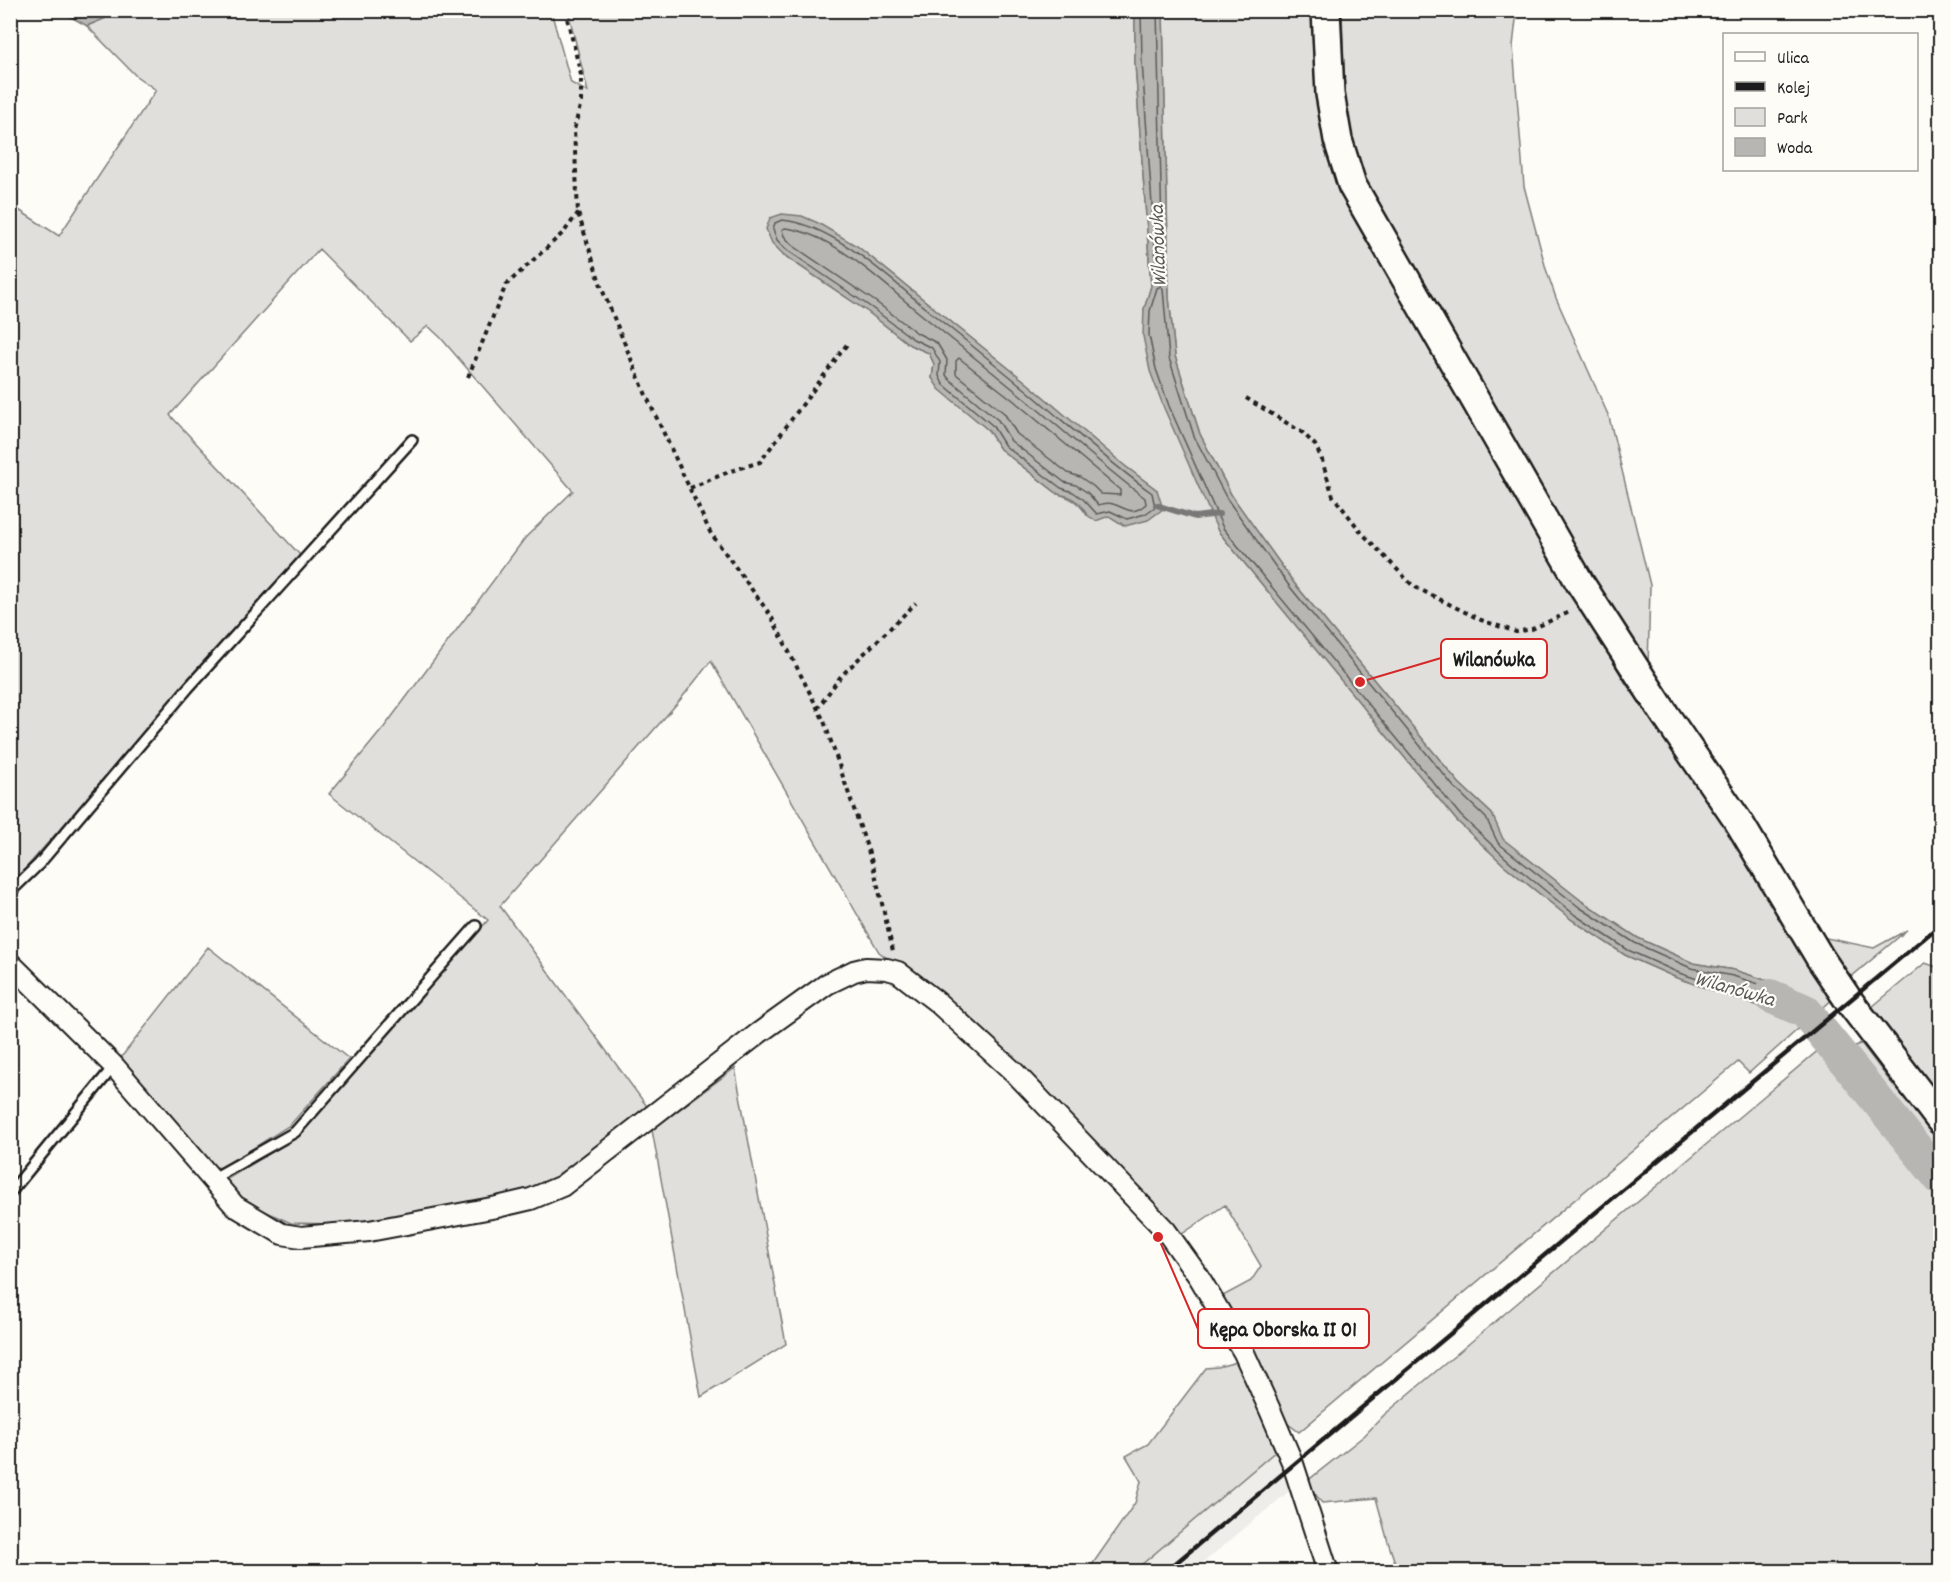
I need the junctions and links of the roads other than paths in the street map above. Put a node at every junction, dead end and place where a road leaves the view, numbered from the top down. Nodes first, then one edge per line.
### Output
1 (1326, 10) edge
2 (412, 440) dead end
3 (10, 892) edge
4 (476, 926) dead end
5 (10, 963) edge
6 (114, 1066) junction
7 (1941, 1120) edge
8 (211, 1180) junction
9 (10, 1193) edge
10 (1328, 1572) edge

1 - 7 street
2 - 3 lane
4 - 8 lane
5 - 6 street
6 - 8 street
6 - 9 lane
8 - 10 street

